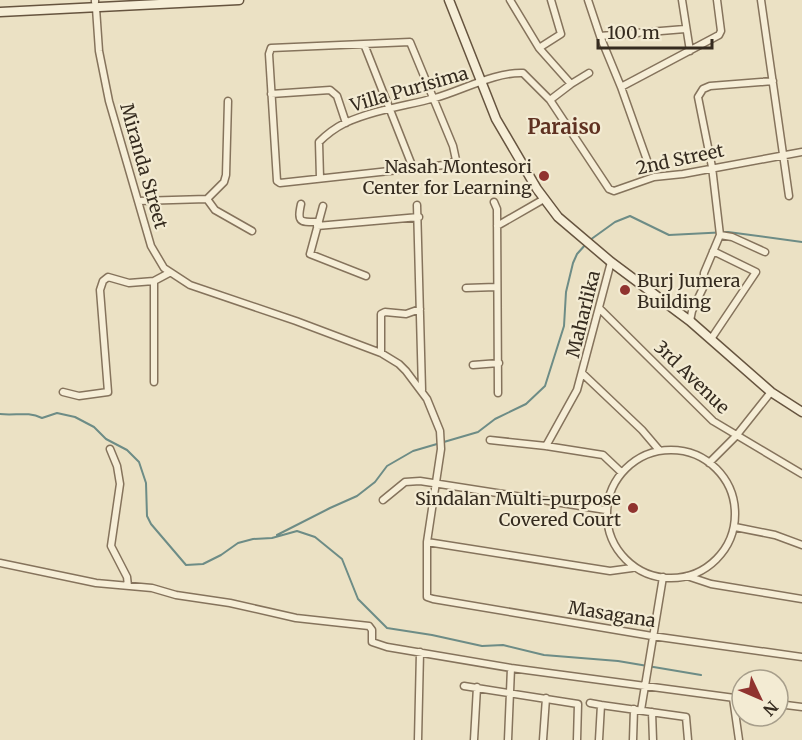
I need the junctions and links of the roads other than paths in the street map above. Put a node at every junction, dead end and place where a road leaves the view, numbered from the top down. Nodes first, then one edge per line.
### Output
1 (239, 0) edge
2 (449, 0) edge
3 (510, 0) edge
4 (551, 0) edge
5 (588, 0) edge
6 (682, 0) edge
7 (717, 0) edge
8 (761, 0) edge
9 (96, 3) edge
10 (0, 12) edge
11 (685, 29) junction
12 (600, 36) junction
13 (364, 44) junction
14 (539, 48) junction
15 (690, 51) junction
16 (589, 73) dead end
17 (773, 81) junction
18 (481, 83) junction
19 (571, 84) junction
20 (621, 87) junction
21 (271, 94) junction
22 (434, 98) junction
23 (550, 100) junction
24 (228, 101) dead end
25 (389, 108) junction
26 (346, 123) junction
27 (802, 152) edge
28 (783, 155) junction
29 (648, 163) dead end
30 (712, 167) junction
31 (413, 168) junction
32 (320, 178) junction
33 (789, 196) dead end
34 (207, 199) junction
35 (544, 199) junction
36 (138, 201) junction
37 (494, 202) dead end
38 (301, 204) dead end
39 (417, 205) dead end
40 (323, 206) dead end
41 (419, 217) junction
42 (318, 224) junction
43 (498, 226) junction
44 (252, 231) dead end
45 (720, 234) junction
46 (713, 251) junction
47 (765, 252) dead end
48 (611, 262) junction
49 (169, 273) junction
50 (366, 276) dead end
51 (154, 281) junction
52 (496, 287) junction
53 (466, 288) dead end
54 (420, 309) junction
55 (600, 309) junction
56 (690, 321) junction
57 (711, 339) junction
58 (381, 353) junction
59 (499, 363) junction
60 (473, 365) dead end
61 (583, 374) junction
62 (154, 382) dead end
63 (422, 391) junction
64 (63, 392) dead end
65 (771, 392) junction
66 (498, 393) dead end
67 (802, 412) edge
68 (735, 436) junction
69 (490, 440) dead end
70 (546, 446) junction
71 (110, 449) dead end
72 (659, 450) junction
73 (709, 463) junction
74 (621, 472) junction
75 (802, 474) edge
76 (436, 482) junction
77 (383, 500) dead end
78 (606, 510) junction
79 (735, 527) junction
80 (427, 542) junction
81 (802, 545) edge
82 (0, 563) edge
83 (632, 568) junction
84 (687, 575) junction
85 (663, 577) junction
86 (128, 586) junction
87 (802, 599) edge
88 (652, 636) junction
89 (420, 652) junction
90 (802, 657) edge
91 (511, 668) junction
92 (464, 686) dead end
93 (646, 686) junction
94 (477, 687) junction
95 (509, 692) junction
96 (546, 698) junction
97 (730, 698) edge
98 (590, 703) dead end
99 (602, 705) junction
100 (638, 710) junction
101 (652, 712) junction
102 (418, 740) edge
103 (474, 740) edge
104 (508, 740) edge
105 (543, 740) edge
106 (577, 740) edge
107 (599, 740) edge
108 (633, 740) edge
109 (653, 740) edge
110 (688, 740) edge

1 - 9 main road
2 - 18 main road
3 - 14 street
4 - 14 street
5 - 12 street
6 - 11 street
7 - 15 street
8 - 17 street
9 - 10 main road
9 - 36 street, Miranda Street
11 - 12 street
11 - 15 street
12 - 20 street
13 - 21 street
13 - 22 street
13 - 25 street
14 - 19 street
15 - 20 street
16 - 19 street
17 - 28 street
17 - 30 street
18 - 22 street, Villa Purisima
18 - 23 street, 2nd Street
18 - 35 main road
19 - 23 street
20 - 29 street
21 - 26 street
21 - 32 street
22 - 25 street, Villa Purisima
22 - 31 street
23 - 30 street, 2nd Street
24 - 34 street
25 - 26 street, Villa Purisima
25 - 31 street
26 - 32 street, Villa Purisima
27 - 28 street, 2nd Street
28 - 30 street, 2nd Street
28 - 33 street
30 - 45 street
31 - 32 street
34 - 36 street
34 - 44 street
35 - 43 street
35 - 48 main road
36 - 49 street, Miranda Street
37 - 43 street
38 - 42 street
39 - 41 street
40 - 42 street
41 - 42 street
41 - 54 street
42 - 50 street
43 - 52 street
45 - 46 street
45 - 47 street
46 - 56 street
46 - 57 street
48 - 55 street, Maharlika
48 - 56 main road
49 - 51 street
49 - 58 street, Miranda Street
51 - 62 street
51 - 64 street
52 - 53 street
52 - 59 street
54 - 58 street
54 - 63 street
55 - 61 street, Maharlika
55 - 68 street, 3rd Avenue
56 - 57 main road
57 - 65 main road
58 - 63 street, Miranda Street
59 - 60 street
59 - 66 street
61 - 70 street, Maharlika
61 - 72 street, Maharlika
63 - 76 street
65 - 67 main road
65 - 68 street
68 - 73 street
68 - 75 street, 3rd Avenue
69 - 70 street
70 - 74 street
71 - 86 street
72 - 73 street
72 - 74 street
73 - 79 street
74 - 78 street
76 - 77 street
76 - 78 street
76 - 80 street
78 - 83 street
79 - 81 street
79 - 84 street
80 - 83 street
80 - 88 street, Masagana
82 - 86 street
83 - 85 street
84 - 85 street
84 - 87 street
85 - 88 street
86 - 89 street
88 - 90 street, Masagana
88 - 93 street
89 - 91 street
89 - 102 street
91 - 93 street
91 - 95 street
92 - 94 street
93 - 97 street
93 - 100 street
94 - 95 street
94 - 103 street
95 - 96 street
95 - 104 street
96 - 105 street
96 - 106 street
98 - 99 street
99 - 100 street
99 - 107 street
100 - 101 street
100 - 108 street
101 - 109 street
101 - 110 street

